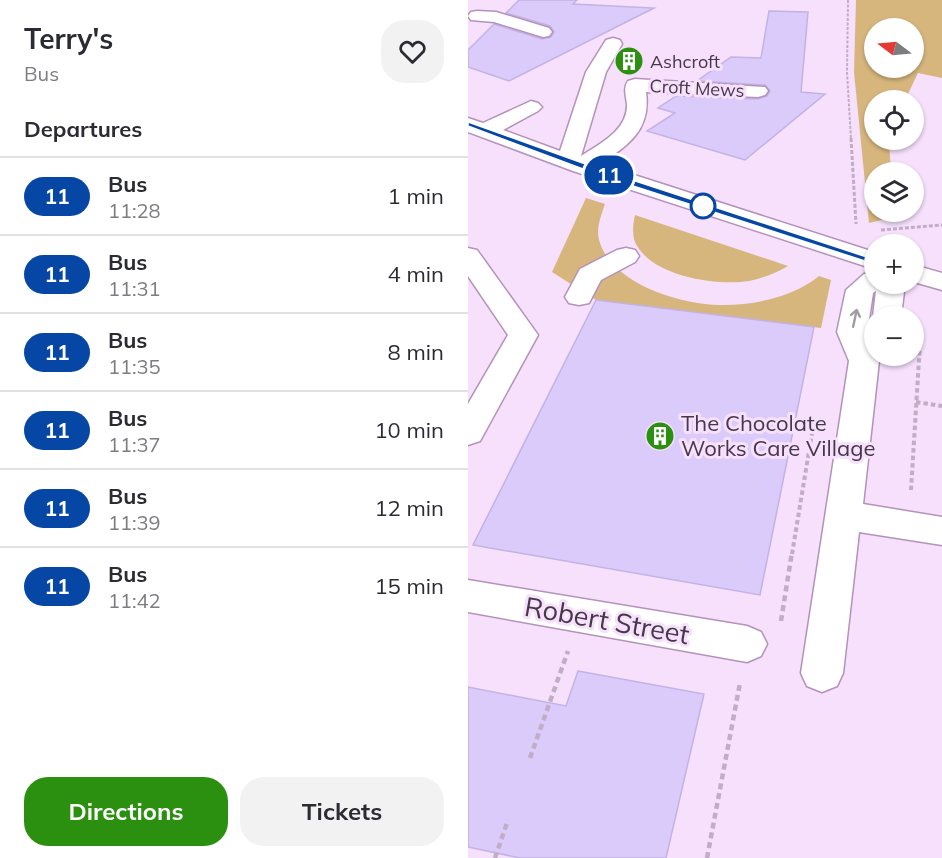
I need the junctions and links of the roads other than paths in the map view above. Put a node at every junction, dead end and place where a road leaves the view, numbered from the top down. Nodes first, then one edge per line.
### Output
1 (471, 16) edge
2 (543, 32) dead end
3 (613, 44) dead end
4 (758, 91) dead end
5 (531, 107) dead end
6 (476, 128) edge
7 (575, 164) junction
8 (864, 252) edge
9 (468, 256) edge
10 (626, 256) dead end
11 (924, 276) edge
12 (942, 281) edge
13 (864, 287) edge
14 (579, 297) dead end
15 (864, 348) edge
16 (867, 366) edge
17 (471, 420) edge
18 (843, 515) junction
19 (942, 531) edge
20 (468, 596) edge
21 (747, 644) road end
22 (822, 673) dead end

1 - 2 street
3 - 7 street
4 - 7 street, Croft Mews
5 - 6 street
6 - 7 street
7 - 8 street
9 - 17 street
10 - 14 street
11 - 12 street
15 -> 13 street
16 - 18 street
18 - 19 street
18 - 22 street
20 - 21 street, Robert Street

